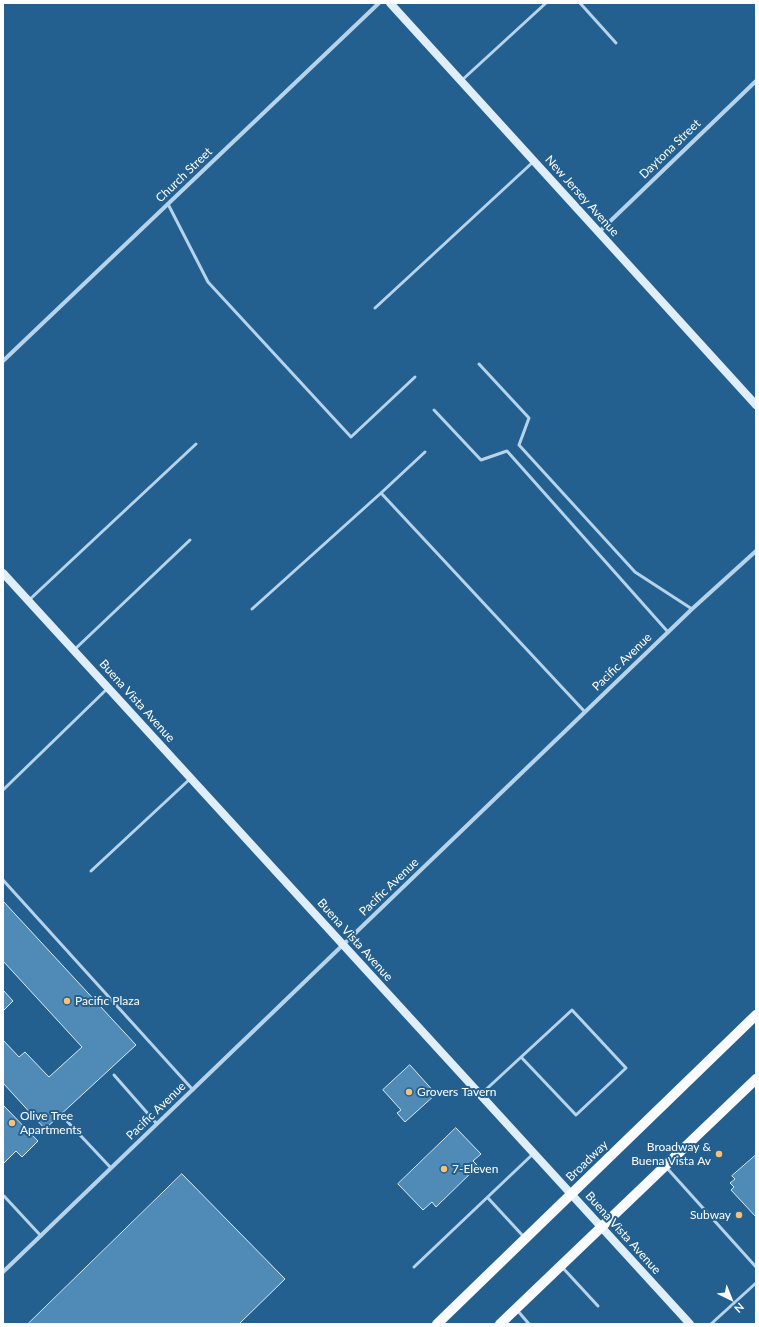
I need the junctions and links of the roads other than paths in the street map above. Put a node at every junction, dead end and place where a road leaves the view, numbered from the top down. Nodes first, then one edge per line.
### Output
1 (379, 3) edge
2 (390, 3) edge
3 (546, 3) edge
4 (580, 3) edge
5 (616, 43) dead end
6 (461, 81) junction
7 (756, 81) edge
8 (534, 161) junction
9 (168, 204) junction
10 (599, 232) junction
11 (375, 308) dead end
12 (3, 361) edge
13 (479, 364) dead end
14 (415, 377) dead end
15 (756, 405) edge
16 (434, 410) dead end
17 (196, 444) dead end
18 (425, 452) dead end
19 (381, 493) junction
20 (190, 540) dead end
21 (756, 551) edge
22 (3, 573) edge
23 (28, 601) junction
24 (252, 609) dead end
25 (692, 609) junction
26 (668, 632) junction
27 (74, 650) junction
28 (108, 688) junction
29 (585, 712) junction
30 (191, 778) junction
31 (3, 790) edge
32 (91, 871) dead end
33 (3, 880) edge
34 (343, 945) junction
35 (756, 1016) edge
36 (521, 1057) junction
37 (114, 1075) dead end
38 (756, 1079) edge
39 (193, 1090) junction
40 (480, 1094) junction
41 (65, 1119) dead end
42 (157, 1124) junction
43 (534, 1154) junction
44 (665, 1166) junction
45 (111, 1168) junction
46 (571, 1194) junction
47 (4, 1196) edge
48 (488, 1198) junction
49 (602, 1227) junction
50 (40, 1236) junction
51 (525, 1239) junction
52 (561, 1266) junction
53 (414, 1267) dead end
54 (756, 1267) edge
55 (3, 1272) edge
56 (756, 1283) edge
57 (598, 1306) dead end
58 (516, 1309) junction
59 (687, 1323) edge
60 (436, 1324) edge
61 (500, 1324) edge
62 (529, 1324) edge
63 (711, 1324) edge

1 - 9 street, Church Street
2 - 6 street, New Jersey Avenue
3 - 6 lane
4 - 5 lane
6 - 8 street, New Jersey Avenue
7 - 10 street, Daytona Street
8 - 10 street, New Jersey Avenue
8 - 11 lane
9 - 12 street, Church Street
9 - 14 lane
10 - 15 street, New Jersey Avenue
13 - 25 lane
16 - 26 lane
17 - 23 lane
18 - 19 lane
19 - 24 lane
19 - 29 lane
20 - 27 lane
21 - 25 street, Pacific Avenue
22 - 23 street, Buena Vista Avenue
23 - 27 street, Buena Vista Avenue
25 - 26 street, Pacific Avenue
26 - 29 street, Pacific Avenue
27 - 28 street, Buena Vista Avenue
28 - 30 street, Buena Vista Avenue
28 - 31 lane
29 - 34 street, Pacific Avenue
30 - 32 lane
30 - 34 street, Buena Vista Avenue
33 - 39 lane
34 - 39 street, Pacific Avenue
34 - 40 street, Buena Vista Avenue
35 - 46 main road, Broadway
36 - 36 lane
36 - 40 lane
37 - 42 lane
38 - 44 main road
39 - 42 street, Pacific Avenue
40 - 43 street, Buena Vista Avenue
41 - 45 lane
42 - 45 street, Pacific Avenue
43 - 46 street, Buena Vista Avenue
43 - 48 lane
44 - 49 main road
44 - 54 lane
45 - 50 street, Pacific Avenue
46 - 49 street, Buena Vista Avenue
46 - 51 main road, Broadway
47 - 50 lane
48 - 51 lane
48 - 53 lane
49 - 52 main road
49 - 59 street, Buena Vista Avenue
50 - 55 street, Pacific Avenue
51 - 60 main road, Broadway
52 - 57 lane
52 - 58 main road
56 - 63 lane
58 - 61 main road
58 - 62 lane

